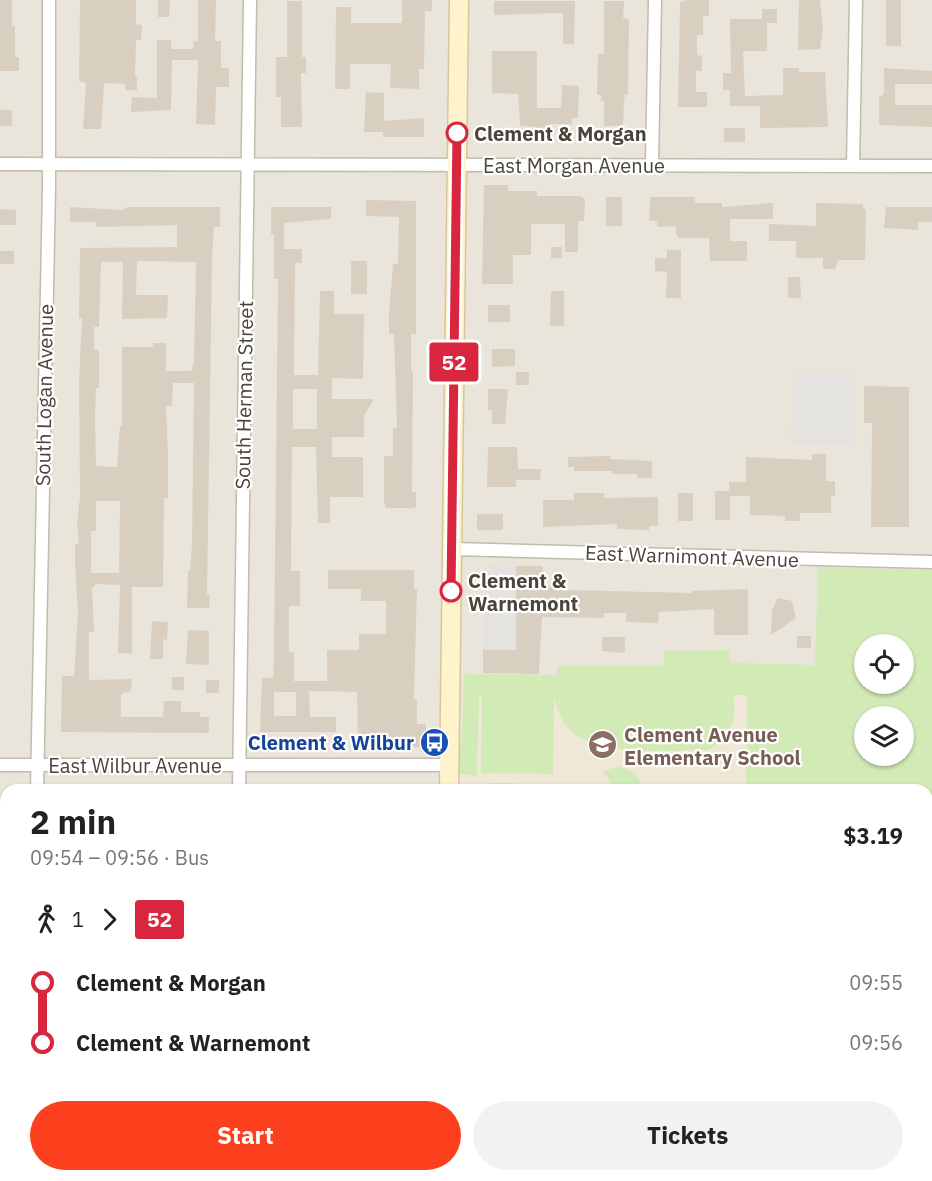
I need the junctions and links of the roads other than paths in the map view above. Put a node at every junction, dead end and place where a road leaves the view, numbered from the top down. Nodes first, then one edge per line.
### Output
1 (49, 0) edge
2 (250, 0) edge
3 (459, 0) edge
4 (655, 0) edge
5 (856, 0) edge
6 (0, 164) edge
7 (49, 164) junction
8 (248, 164) junction
9 (457, 165) junction
10 (652, 165) junction
11 (853, 166) junction
12 (932, 166) edge
13 (452, 549) junction
14 (932, 562) edge
15 (0, 765) edge
16 (37, 765) junction
17 (239, 765) junction
18 (449, 765) junction
19 (37, 784) edge
20 (239, 784) edge
21 (449, 784) edge

1 - 7 street, South Logan Avenue
2 - 8 street, South Herman Street
3 - 9 street
4 - 10 street
5 - 11 street
6 - 7 street, East Morgan Avenue
7 - 8 street, East Morgan Avenue
7 - 16 street, South Logan Avenue
8 - 9 street, East Morgan Avenue
8 - 17 street, South Herman Street
9 - 10 street, East Morgan Avenue
9 - 13 street
10 - 11 street, East Morgan Avenue
11 - 12 street, East Morgan Avenue
13 - 14 street, East Warnimont Avenue
13 - 18 street
15 - 16 street, East Wilbur Avenue
16 - 17 street, East Wilbur Avenue
16 - 19 street, South Logan Avenue
17 - 18 street, East Wilbur Avenue
17 - 20 street, South Herman Street
18 - 21 street

